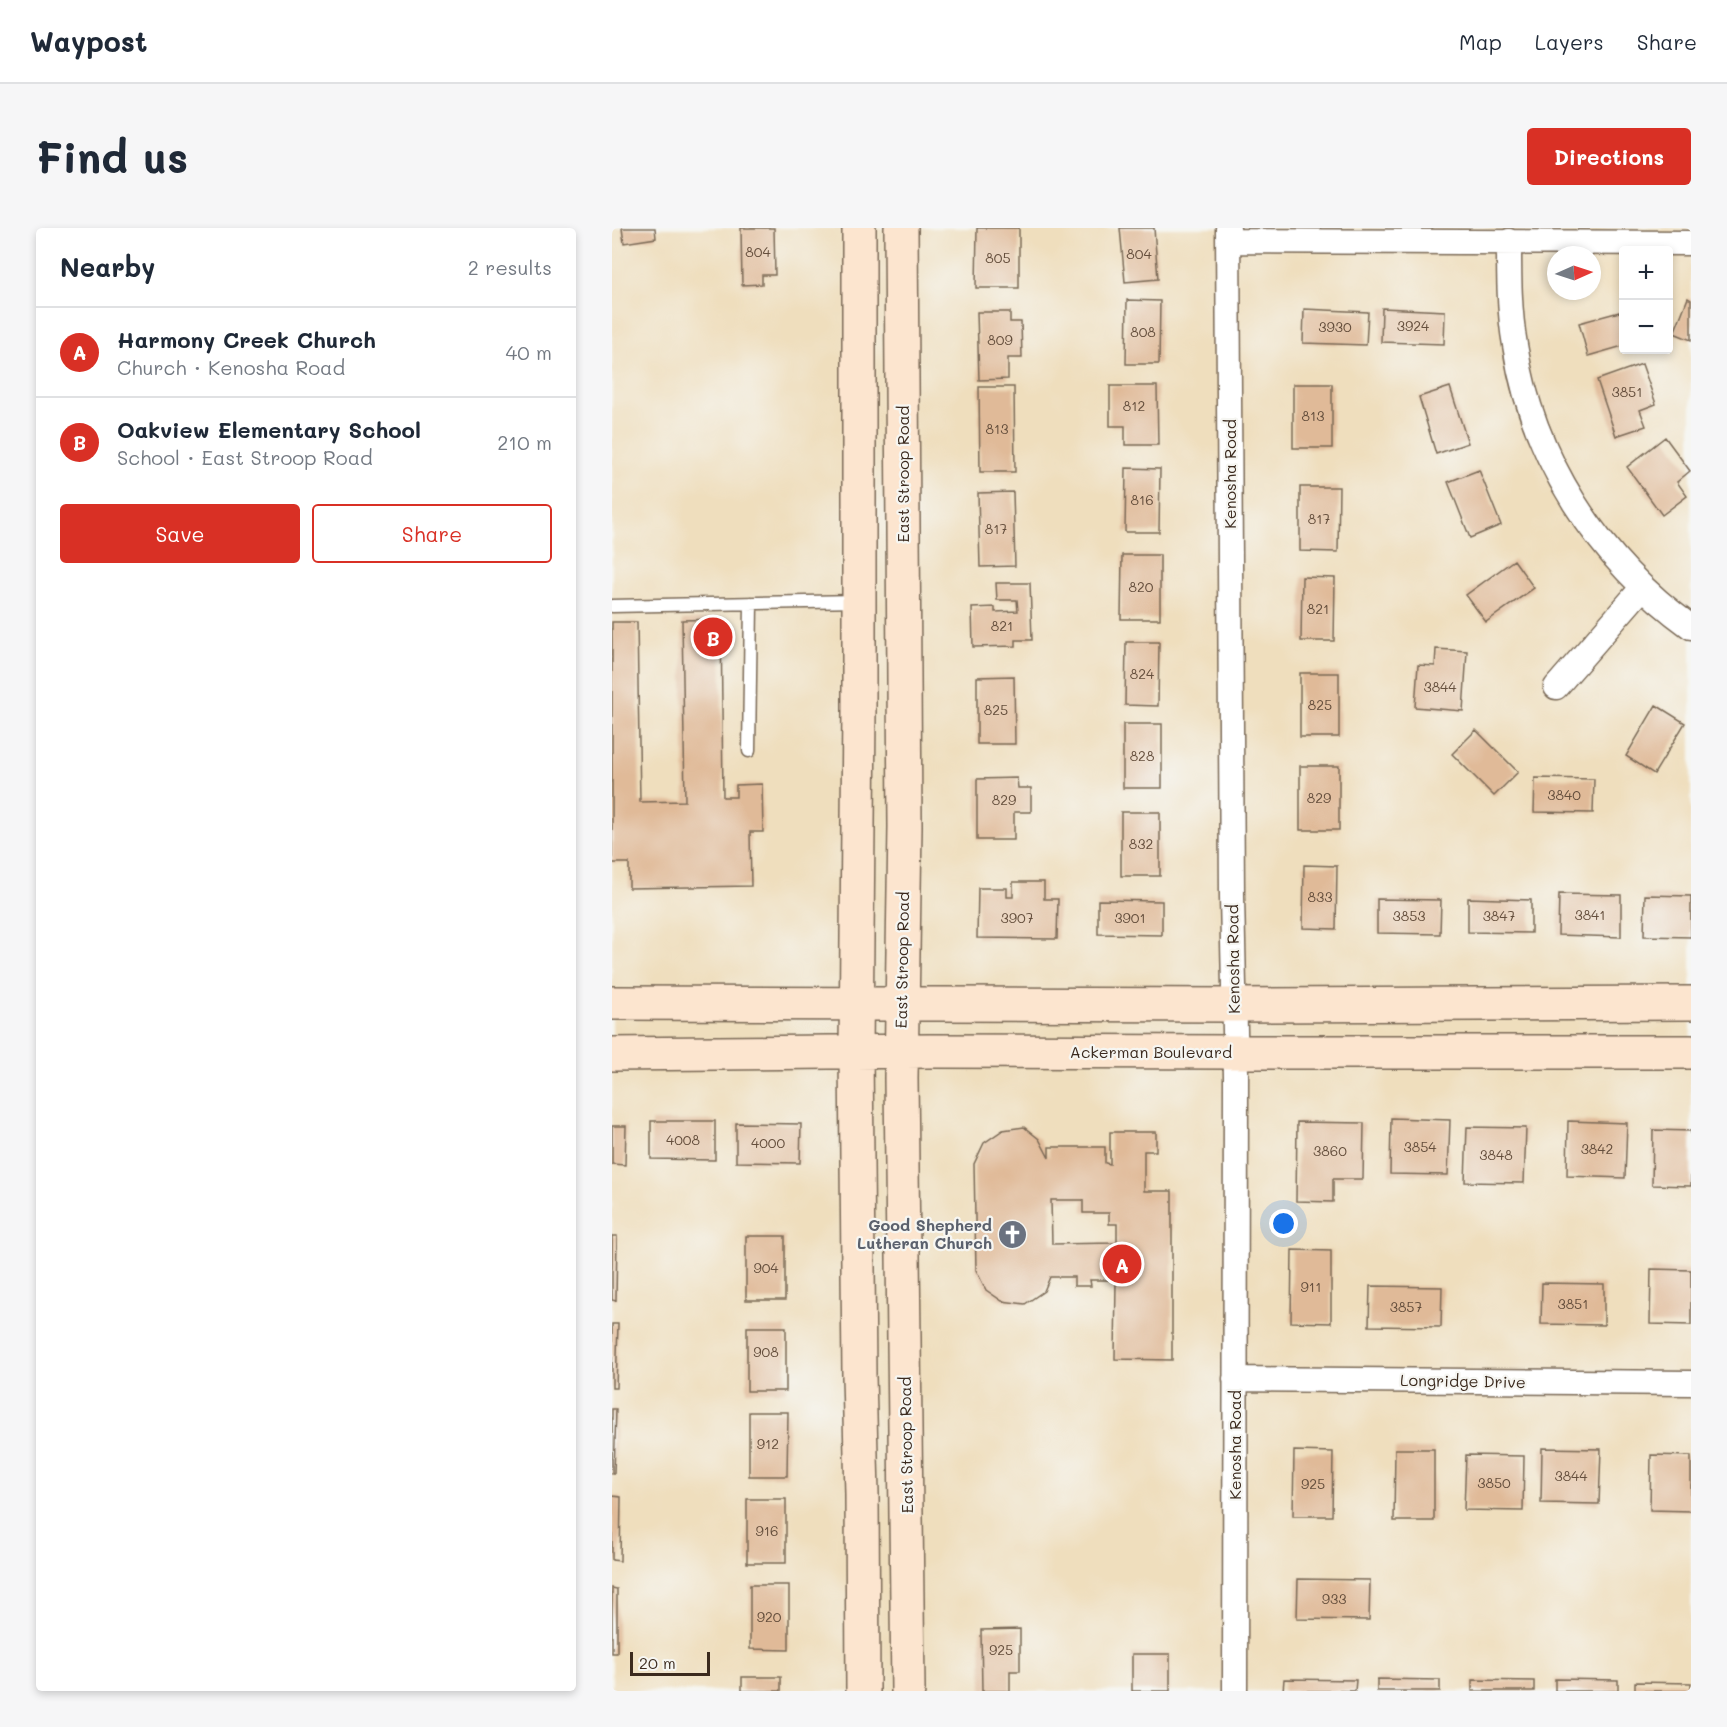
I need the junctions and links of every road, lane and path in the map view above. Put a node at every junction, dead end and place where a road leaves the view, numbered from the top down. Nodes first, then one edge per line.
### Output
1 (859, 228) edge
2 (901, 228) edge
3 (1229, 235) edge
4 (1509, 241) junction
5 (1691, 243) edge
6 (1643, 587) junction
7 (859, 601) junction
8 (751, 603) junction
9 (612, 606) edge
10 (1691, 627) edge
11 (1556, 687) dead end
12 (748, 751) dead end
13 (612, 1003) edge
14 (1691, 1003) edge
15 (856, 1004) junction
16 (901, 1004) junction
17 (1235, 1005) junction
18 (901, 1051) junction
19 (855, 1052) junction
20 (1235, 1052) junction
21 (1691, 1052) edge
22 (612, 1054) edge
23 (1235, 1379) junction
24 (1691, 1383) edge
25 (863, 1691) edge
26 (908, 1691) edge
27 (1235, 1691) edge

1 - 7 main road
2 - 16 main road, East Stroop Road
3 - 4 street
3 - 17 street, Kenosha Road
4 - 5 street
4 - 6 street
6 - 10 street
6 - 11 street
7 - 8 lane
7 - 15 main road
8 - 9 lane
8 - 12 lane
13 - 15 main road
14 - 17 main road
15 - 16 main road
15 - 19 main road
16 - 17 main road
16 - 18 main road, East Stroop Road
17 - 20 street, Kenosha Road
18 - 19 main road, Ackerman Boulevard
18 - 20 main road, Ackerman Boulevard
18 - 26 main road, East Stroop Road
19 - 22 main road, Ackerman Boulevard
19 - 25 main road
20 - 21 main road, Ackerman Boulevard
20 - 23 street, Kenosha Road
23 - 24 street, Longridge Drive
23 - 27 street, Kenosha Road

